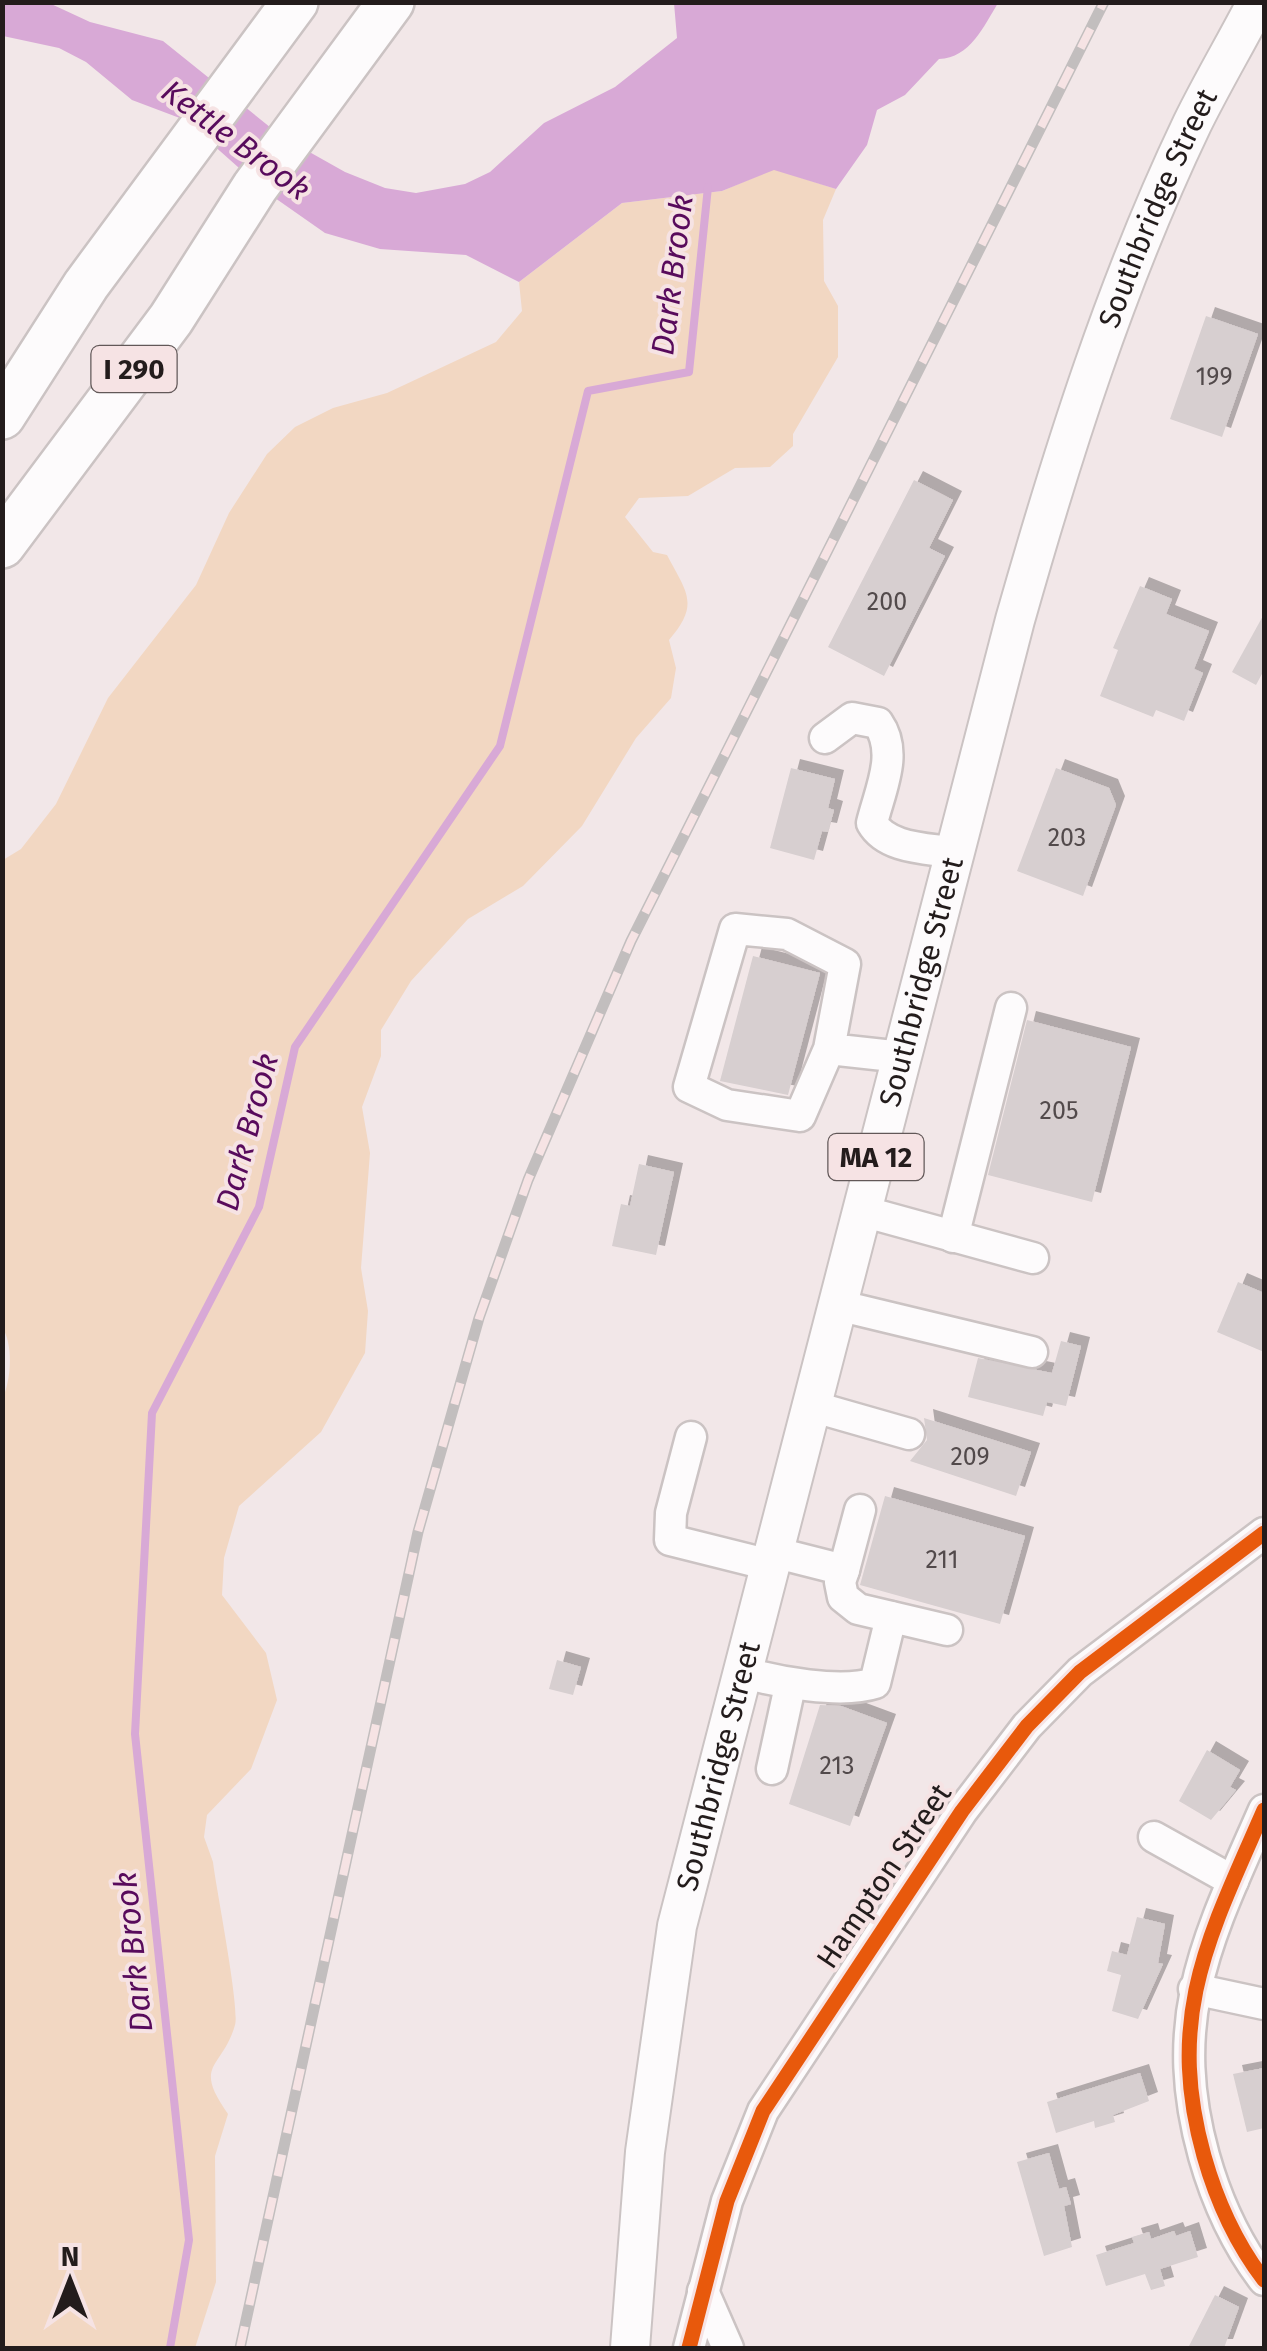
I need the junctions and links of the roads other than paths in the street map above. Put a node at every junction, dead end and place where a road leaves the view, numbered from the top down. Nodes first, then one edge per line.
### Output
1 (295, 2) edge
2 (391, 2) edge
3 (1257, 2) edge
4 (2, 416) edge
5 (2, 545) edge
6 (825, 738) dead end
7 (955, 853) junction
8 (1011, 1008) dead end
9 (829, 1049) junction
10 (902, 1057) junction
11 (862, 1211) junction
12 (954, 1237) junction
13 (1033, 1258) dead end
14 (838, 1305) junction
15 (1032, 1352) dead end
16 (811, 1406) junction
17 (908, 1434) dead end
18 (692, 1437) dead end
19 (860, 1510) dead end
20 (1264, 1532) edge
21 (771, 1558) junction
22 (844, 1570) junction
23 (891, 1617) junction
24 (948, 1630) dead end
25 (742, 1672) junction
26 (790, 1686) junction
27 (772, 1769) dead end
28 (1264, 1810) edge
29 (1154, 1837) dead end
30 (1234, 1881) junction
31 (1194, 1989) junction
32 (1264, 2004) edge
33 (1264, 2280) edge
34 (703, 2290) junction
35 (630, 2348) edge
36 (690, 2348) edge
37 (728, 2348) edge

1 - 4 highway, I 290
2 - 5 highway, I 290
3 - 7 main road, Southbridge Street / MA 12
6 - 7 street
7 - 10 main road, Southbridge Street / MA 12
8 - 12 street
9 - 9 street
9 - 10 street
10 - 11 main road, Southbridge Street / MA 12
11 - 12 street
11 - 14 main road, Southbridge Street / MA 12
12 - 13 street
14 - 15 street
14 - 16 main road, Southbridge Street / MA 12
16 - 17 street
16 - 21 main road, Southbridge Street / MA 12
18 - 21 street
19 - 22 street
20 - 34 street, Hampton Street
21 - 22 street
21 - 25 main road, Southbridge Street / MA 12
22 - 23 street
23 - 24 street
23 - 26 street
25 - 26 street
25 - 35 main road, Southbridge Street / MA 12
26 - 27 street
28 - 30 street
29 - 30 street
30 - 31 street
31 - 32 street
31 - 33 street
34 - 36 street, Hampton Street
34 - 37 street

